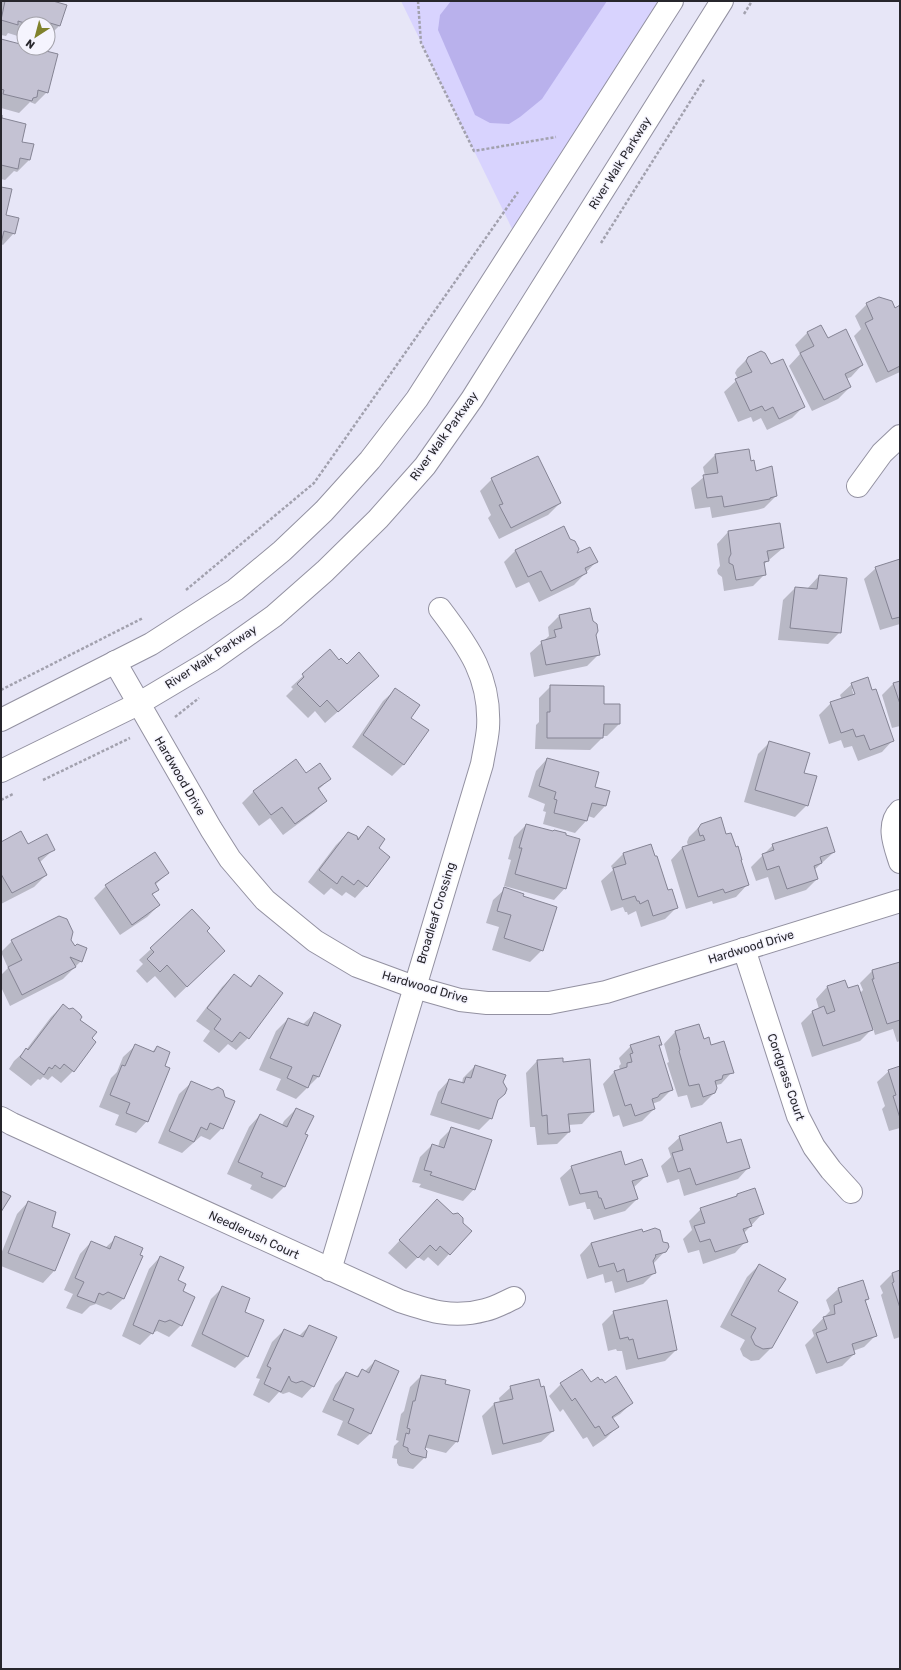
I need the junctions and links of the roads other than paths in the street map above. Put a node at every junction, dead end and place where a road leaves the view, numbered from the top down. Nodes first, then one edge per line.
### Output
1 (672, 1) edge
2 (722, 1) edge
3 (900, 436) edge
4 (858, 486) dead end
5 (440, 609) dead end
6 (115, 662) junction
7 (138, 704) junction
8 (1, 720) edge
9 (1, 771) edge
10 (900, 811) edge
11 (900, 862) edge
12 (900, 901) edge
13 (744, 949) junction
14 (414, 986) junction
15 (1, 1118) edge
16 (851, 1192) dead end
17 (330, 1270) junction
18 (514, 1298) dead end

1 - 6 street
2 - 7 street, River Walk Parkway
3 - 4 street
5 - 14 street, Broadleaf Crossing
6 - 7 street, Hardwood Drive
6 - 8 street
7 - 9 street, River Walk Parkway
7 - 14 street, Hardwood Drive
10 - 11 street
12 - 13 street, Hardwood Drive
13 - 14 street, Hardwood Drive
13 - 16 street, Cordgrass Court
14 - 17 street, Broadleaf Crossing
15 - 17 street, Needlerush Court
17 - 18 street, Needlerush Court

